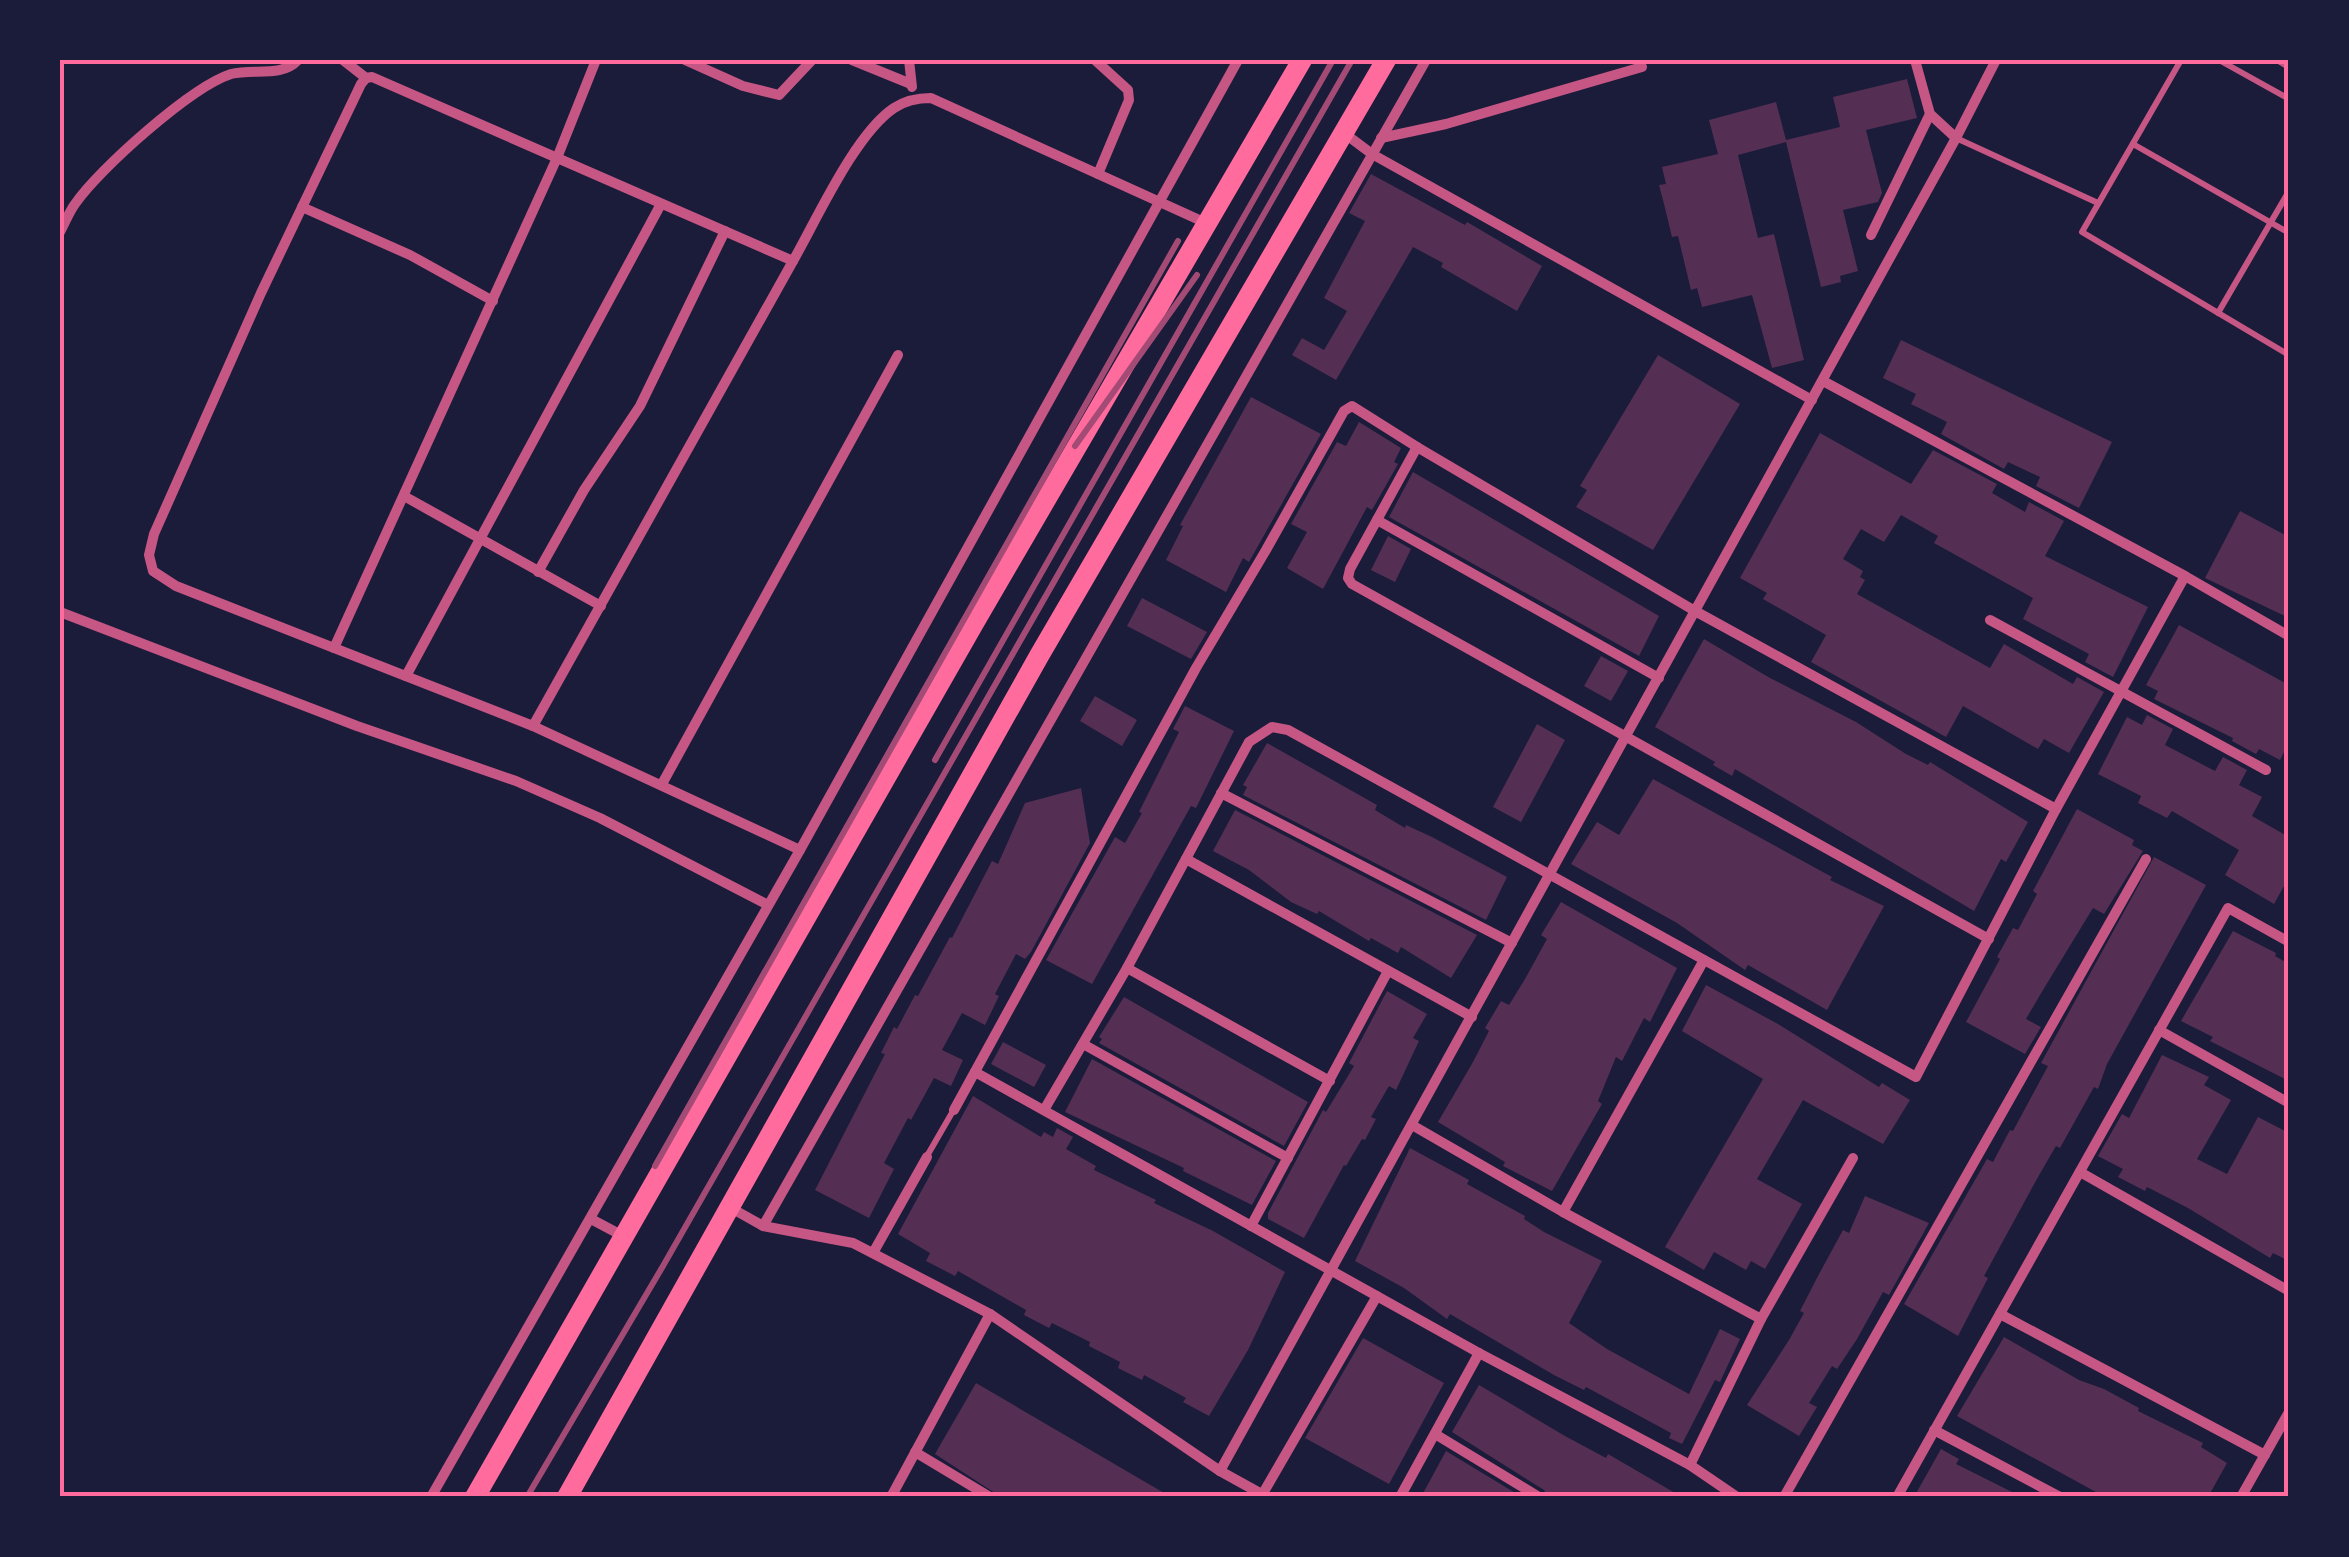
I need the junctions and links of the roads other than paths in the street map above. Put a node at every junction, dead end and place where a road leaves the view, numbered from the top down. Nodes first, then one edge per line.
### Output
1 (298, 60) edge
2 (343, 60) edge
3 (596, 60) edge
4 (685, 60) edge
5 (812, 60) edge
6 (852, 60) edge
7 (908, 60) edge
8 (1095, 60) edge
9 (1238, 60) edge
10 (1302, 60) edge
11 (1386, 60) edge
12 (1426, 60) edge
13 (1915, 60) edge
14 (1996, 60) edge
15 (2181, 60) edge
16 (2219, 60) edge
17 (2280, 60) edge
18 (2289, 65) edge
19 (1642, 68) dead end
20 (366, 78) junction
21 (911, 84) junction
22 (913, 98) junction
23 (2289, 100) edge
24 (1930, 114) junction
25 (1344, 133) junction
26 (1381, 138) junction
27 (1956, 138) junction
28 (2132, 144) junction
29 (1372, 154) junction
30 (558, 158) junction
31 (1098, 174) junction
32 (2289, 192) edge
33 (1157, 201) junction
34 (2098, 203) junction
35 (661, 204) junction
36 (302, 207) junction
37 (2270, 222) junction
38 (1206, 224) junction
39 (60, 232) edge
40 (725, 232) junction
41 (2289, 233) edge
42 (1871, 235) dead end
43 (793, 261) junction
44 (492, 301) junction
45 (2218, 312) junction
46 (2289, 355) edge
47 (898, 356) dead end
48 (1822, 381) junction
49 (1812, 400) junction
50 (1417, 447) junction
51 (404, 496) junction
52 (1377, 520) junction
53 (482, 541) junction
54 (538, 572) junction
55 (2185, 576) junction
56 (601, 606) junction
57 (60, 612) edge
58 (1696, 612) junction
59 (1990, 620) dead end
60 (2289, 636) edge
61 (334, 648) junction
62 (406, 676) junction
63 (1658, 678) junction
64 (2121, 691) junction
65 (534, 726) junction
66 (1626, 736) junction
67 (2266, 770) dead end
68 (662, 784) junction
69 (1221, 793) junction
70 (2056, 809) junction
71 (800, 850) junction
72 (1186, 859) junction
73 (2146, 859) dead end
74 (1550, 874) junction
75 (768, 905) junction
76 (1989, 938) junction
77 (2289, 942) edge
78 (1512, 943) junction
79 (1704, 960) junction
80 (1127, 968) junction
81 (1388, 971) junction
82 (1472, 1017) junction
83 (2159, 1030) junction
84 (1083, 1044) junction
85 (974, 1072) junction
86 (1330, 1082) junction
87 (2289, 1103) edge
88 (954, 1110) joint
89 (1044, 1110) junction
90 (1412, 1125) junction
91 (927, 1158) joint
92 (1288, 1158) junction
93 (1853, 1158) dead end
94 (2080, 1172) junction
95 (731, 1208) junction
96 (1563, 1212) junction
97 (591, 1219) junction
98 (763, 1226) junction
99 (1251, 1226) junction
100 (624, 1237) junction
101 (873, 1253) junction
102 (1332, 1270) junction
103 (2289, 1291) edge
104 (1377, 1296) junction
105 (990, 1314) junction
106 (2000, 1314) junction
107 (1762, 1319) junction
108 (1479, 1353) junction
109 (2289, 1412) edge
110 (1934, 1430) junction
111 (1435, 1434) junction
112 (915, 1452) junction
113 (2265, 1455) junction
114 (1690, 1465) junction
115 (1220, 1471) junction
116 (1265, 1496) edge
117 (432, 1497) edge
118 (475, 1497) edge
119 (566, 1497) edge
120 (892, 1497) edge
121 (990, 1497) edge
122 (1400, 1497) edge
123 (1540, 1497) edge
124 (1738, 1497) edge
125 (1784, 1497) edge
126 (1896, 1497) edge
127 (2060, 1497) edge
128 (2241, 1497) edge

1 - 39 street
2 - 20 street
3 - 30 street
4 - 5 street
6 - 21 street
7 - 21 street
8 - 31 street
9 - 33 street
10 - 38 main road
11 - 25 main road
12 - 26 street
13 - 24 street
14 - 27 street
15 - 28 lane
16 - 23 lane
17 - 18 street
19 - 26 street
20 - 30 street
20 - 36 street
21 - 22 street
22 - 31 street
22 - 43 street
24 - 27 street
24 - 42 street
25 - 29 street
25 - 95 main road
26 - 29 street
27 - 34 lane
27 - 48 street
28 - 34 lane
28 - 37 lane
29 - 49 street
29 - 98 street
30 - 35 street
30 - 44 street
31 - 33 street
32 - 37 lane
33 - 38 street
33 - 71 street
34 - 45 lane
35 - 40 street
35 - 53 street
36 - 44 street
36 - 61 street
37 - 41 lane
37 - 45 lane
38 - 100 main road
40 - 43 street
40 - 54 street
43 - 56 street
44 - 51 street
45 - 46 lane
47 - 68 street
48 - 49 street
48 - 55 street
49 - 58 street
50 - 52 street
50 - 58 street
50 - 85 street
51 - 53 street
51 - 61 street
52 - 63 street
52 - 66 street
53 - 54 street
53 - 62 street
54 - 56 street
55 - 60 street
55 - 64 street
56 - 65 street
57 - 75 street
58 - 63 street
58 - 70 street
59 - 64 street
61 - 62 street
62 - 65 street
63 - 66 street
64 - 67 street
64 - 70 street
65 - 68 street
66 - 74 street
66 - 76 street
68 - 71 street
69 - 72 street
69 - 74 street
69 - 78 street
70 - 76 street
71 - 75 street
72 - 80 street
72 - 81 street
73 - 125 street
74 - 78 street
74 - 79 street
75 - 97 street
76 - 79 street
77 - 83 street
78 - 82 street
79 - 96 street
80 - 84 street
80 - 86 street
81 - 82 street
81 - 86 street
82 - 90 street
83 - 87 street
83 - 94 street
84 - 89 street
84 - 92 street
85 - 88 street
85 - 89 street
86 - 92 street
88 - 91 lane
89 - 99 street
90 - 96 street
90 - 102 street
91 - 101 street
92 - 99 street
93 - 107 street
94 - 103 street
94 - 106 street
95 - 98 street
95 - 119 main road
96 - 107 street
97 - 100 street
97 - 117 street
98 - 101 street
99 - 102 street
100 - 118 main road
101 - 105 street
102 - 104 street
102 - 115 street
104 - 108 street
104 - 116 street
105 - 112 street
105 - 115 street
106 - 110 street
106 - 113 street
107 - 114 street
108 - 111 street
108 - 114 street
109 - 113 street
110 - 126 street
110 - 127 street
111 - 122 street
111 - 123 street
112 - 120 street
112 - 121 street
113 - 128 street
114 - 124 street
115 - 116 street

